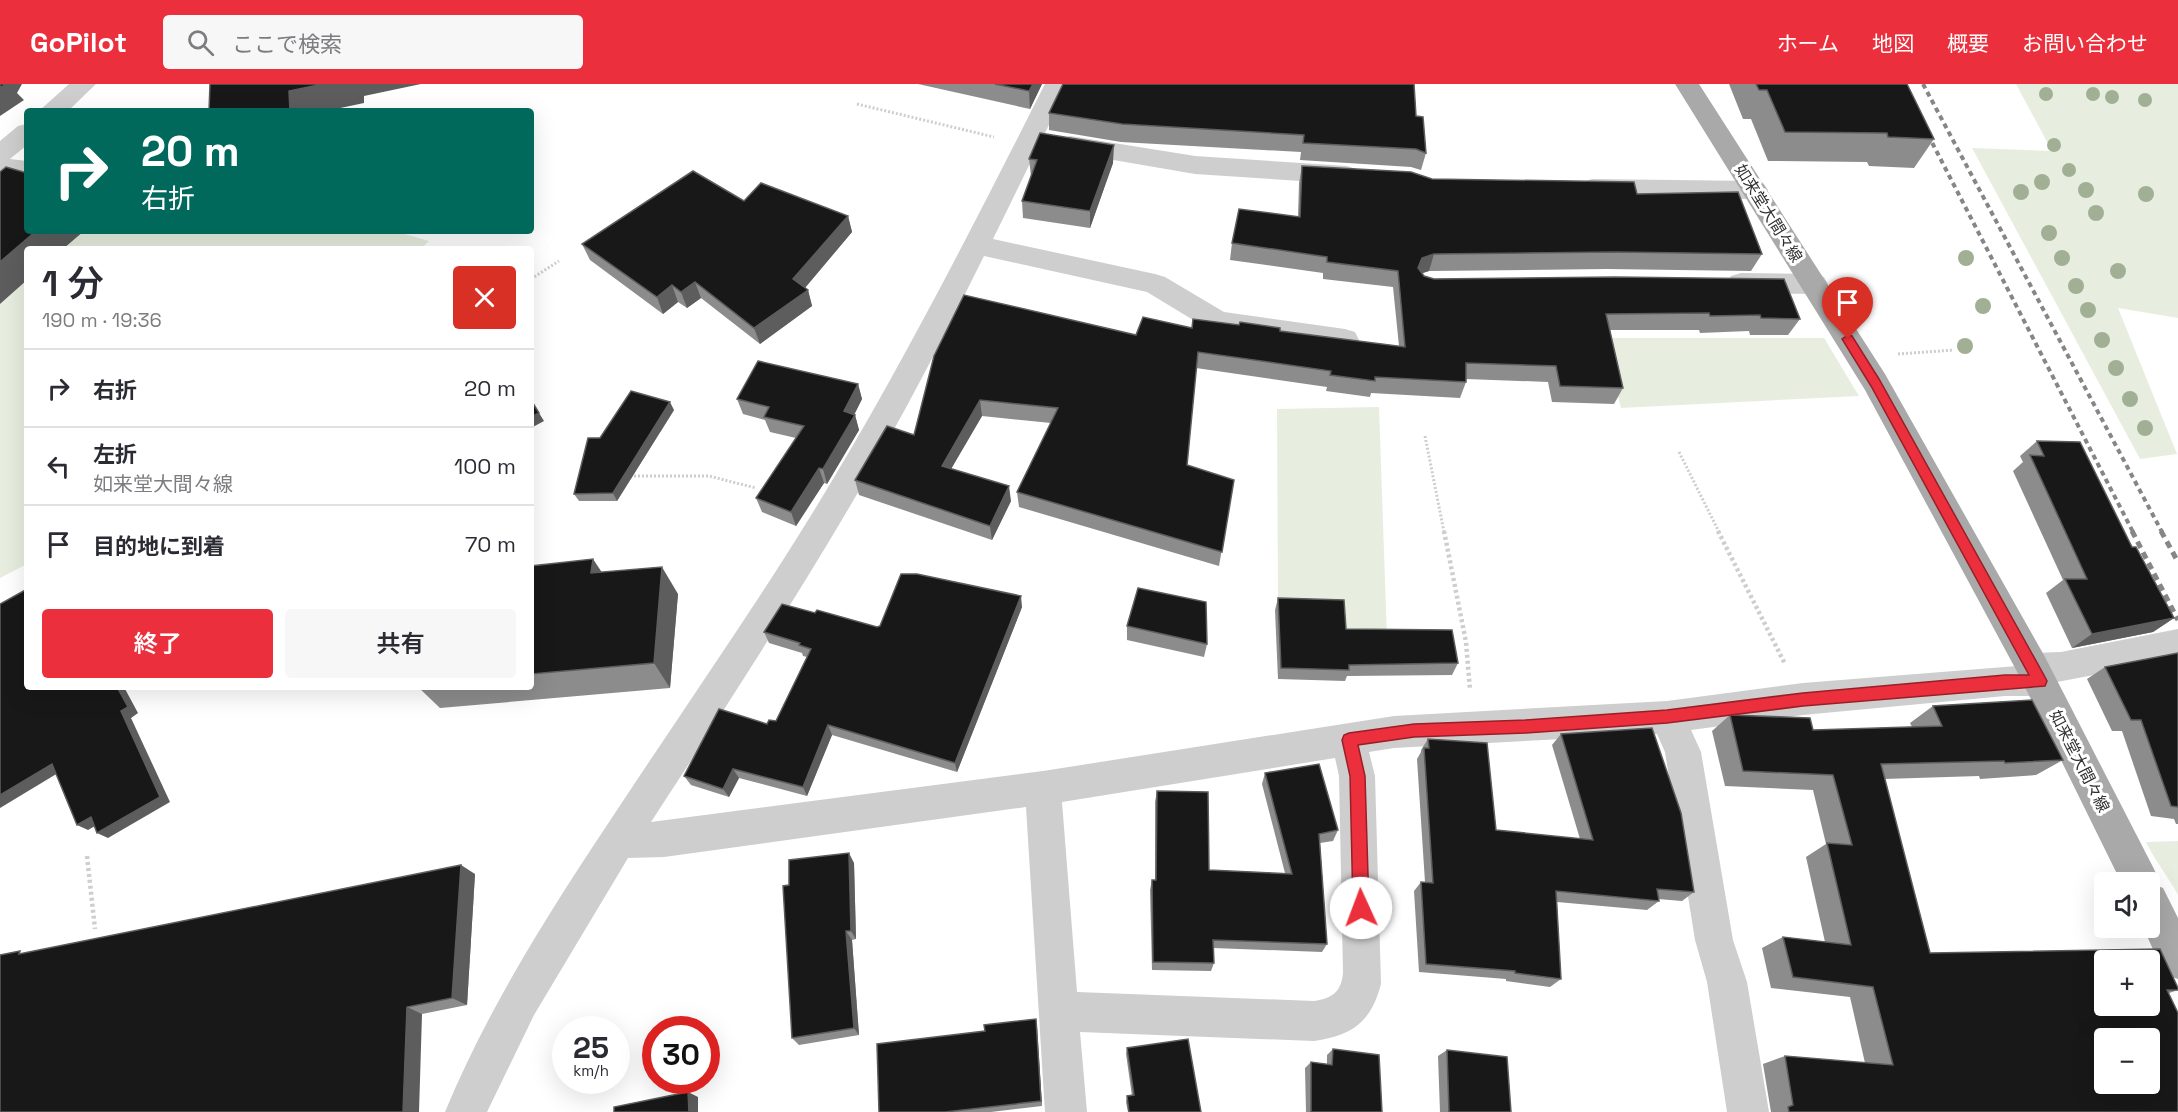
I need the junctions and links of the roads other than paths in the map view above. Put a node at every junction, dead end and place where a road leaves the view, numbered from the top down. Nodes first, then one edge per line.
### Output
1 (84, 84) edge
2 (1057, 84) edge
3 (1687, 84) edge
4 (56, 108) edge
5 (24, 134) edge
6 (1028, 142) junction
7 (0, 154) edge
8 (0, 167) edge
9 (24, 170) edge
10 (1367, 176) edge
11 (1569, 188) edge
12 (1755, 190) junction
13 (977, 245) junction
14 (1713, 283) edge
15 (1814, 284) junction
16 (1353, 341) edge
17 (2178, 644) edge
18 (2037, 675) junction
19 (1667, 717) junction
20 (1349, 740) junction
21 (1043, 788) junction
22 (619, 840) junction
23 (2135, 872) edge
24 (2160, 922) edge
25 (2178, 960) edge
26 (1060, 1011) junction
27 (466, 1112) edge
28 (1066, 1112) edge
29 (1748, 1112) edge

1 - 4 street
2 - 6 street
3 - 12 main road, 如来堂大間々線
5 - 7 street
6 - 10 street
6 - 13 street
8 - 9 street
11 - 12 street
12 - 15 main road, 如来堂大間々線
13 - 16 street
13 - 22 street
14 - 15 street
15 - 18 main road, 如来堂大間々線
17 - 18 street
18 - 19 street
18 - 23 main road, 如来堂大間々線
19 - 20 street
19 - 29 street
20 - 21 street
20 - 26 street
21 - 22 street
21 - 26 street
22 - 27 street
24 - 25 main road
26 - 28 street

